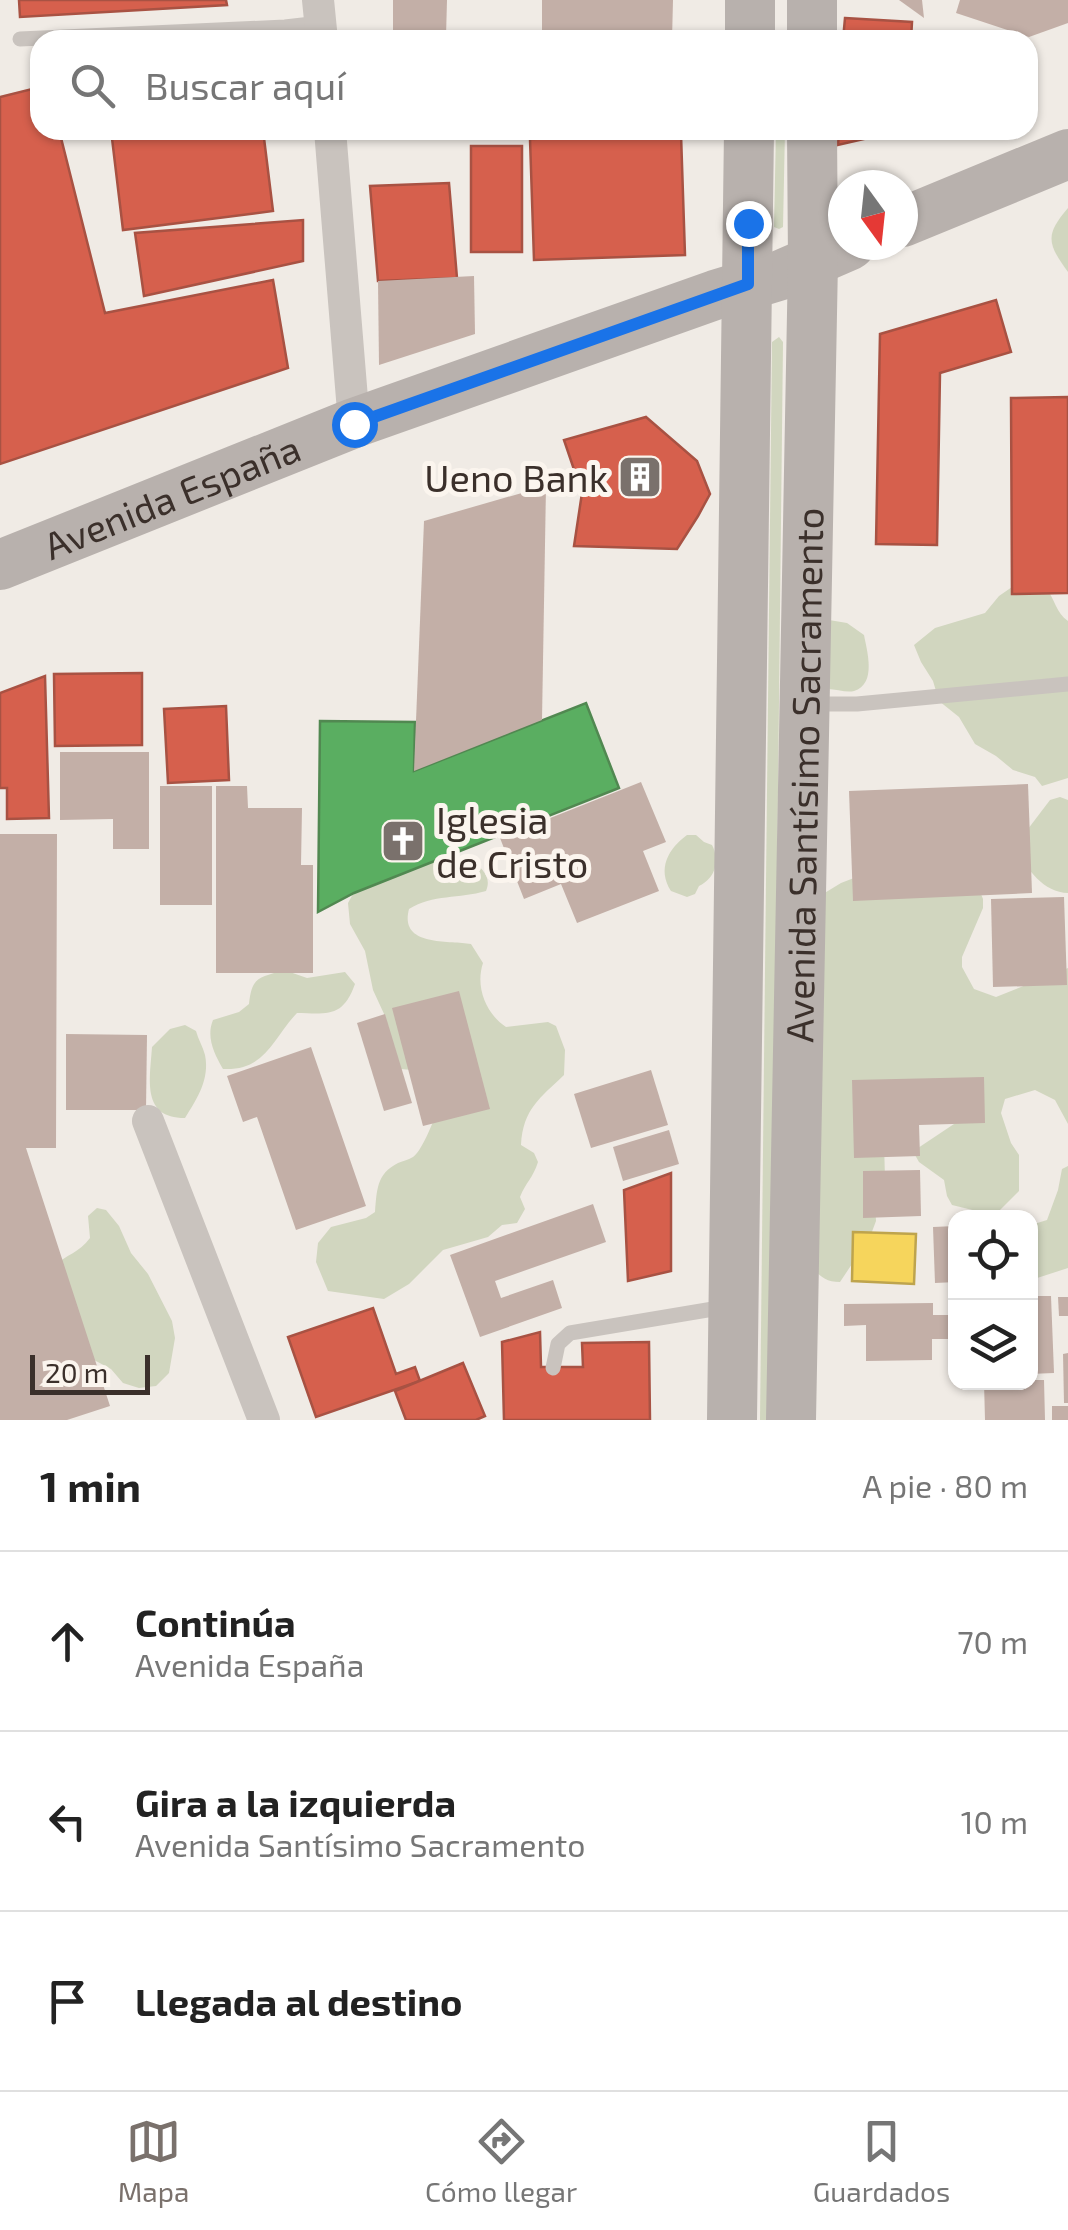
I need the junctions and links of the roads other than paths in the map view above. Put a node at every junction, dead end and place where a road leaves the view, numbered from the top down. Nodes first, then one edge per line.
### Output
1 (750, 0) edge
2 (812, 0) edge
3 (320, 21) edge
4 (219, 30) edge
5 (750, 30) edge
6 (812, 30) edge
7 (20, 39) dead end
8 (30, 39) edge
9 (331, 140) edge
10 (749, 140) edge
11 (814, 140) edge
12 (1068, 154) edge
13 (918, 216) edge
14 (828, 234) edge
15 (828, 254) edge
16 (831, 260) edge
17 (748, 284) junction
18 (354, 424) junction
19 (0, 565) edge
20 (1068, 684) edge
21 (804, 704) junction
22 (148, 1121) dead end
23 (734, 1306) junction
24 (553, 1368) dead end
25 (264, 1420) edge
26 (732, 1420) edge
27 (791, 1420) edge

1 - 5 main road
2 - 6 main road
3 - 4 lane
7 - 8 lane
9 - 18 street
10 - 17 main road, Avenida Santísimo Sacramento
11 - 14 main road, Avenida Santísimo Sacramento
12 - 13 main road
15 - 17 main road, Avenida España
16 - 21 main road, Avenida Santísimo Sacramento
17 - 18 main road, Avenida España
17 - 23 main road, Avenida Santísimo Sacramento
18 - 19 main road, Avenida España
20 - 21 lane
21 - 27 main road, Avenida Santísimo Sacramento
22 - 25 street
23 - 24 lane
23 - 26 main road, Avenida Santísimo Sacramento

